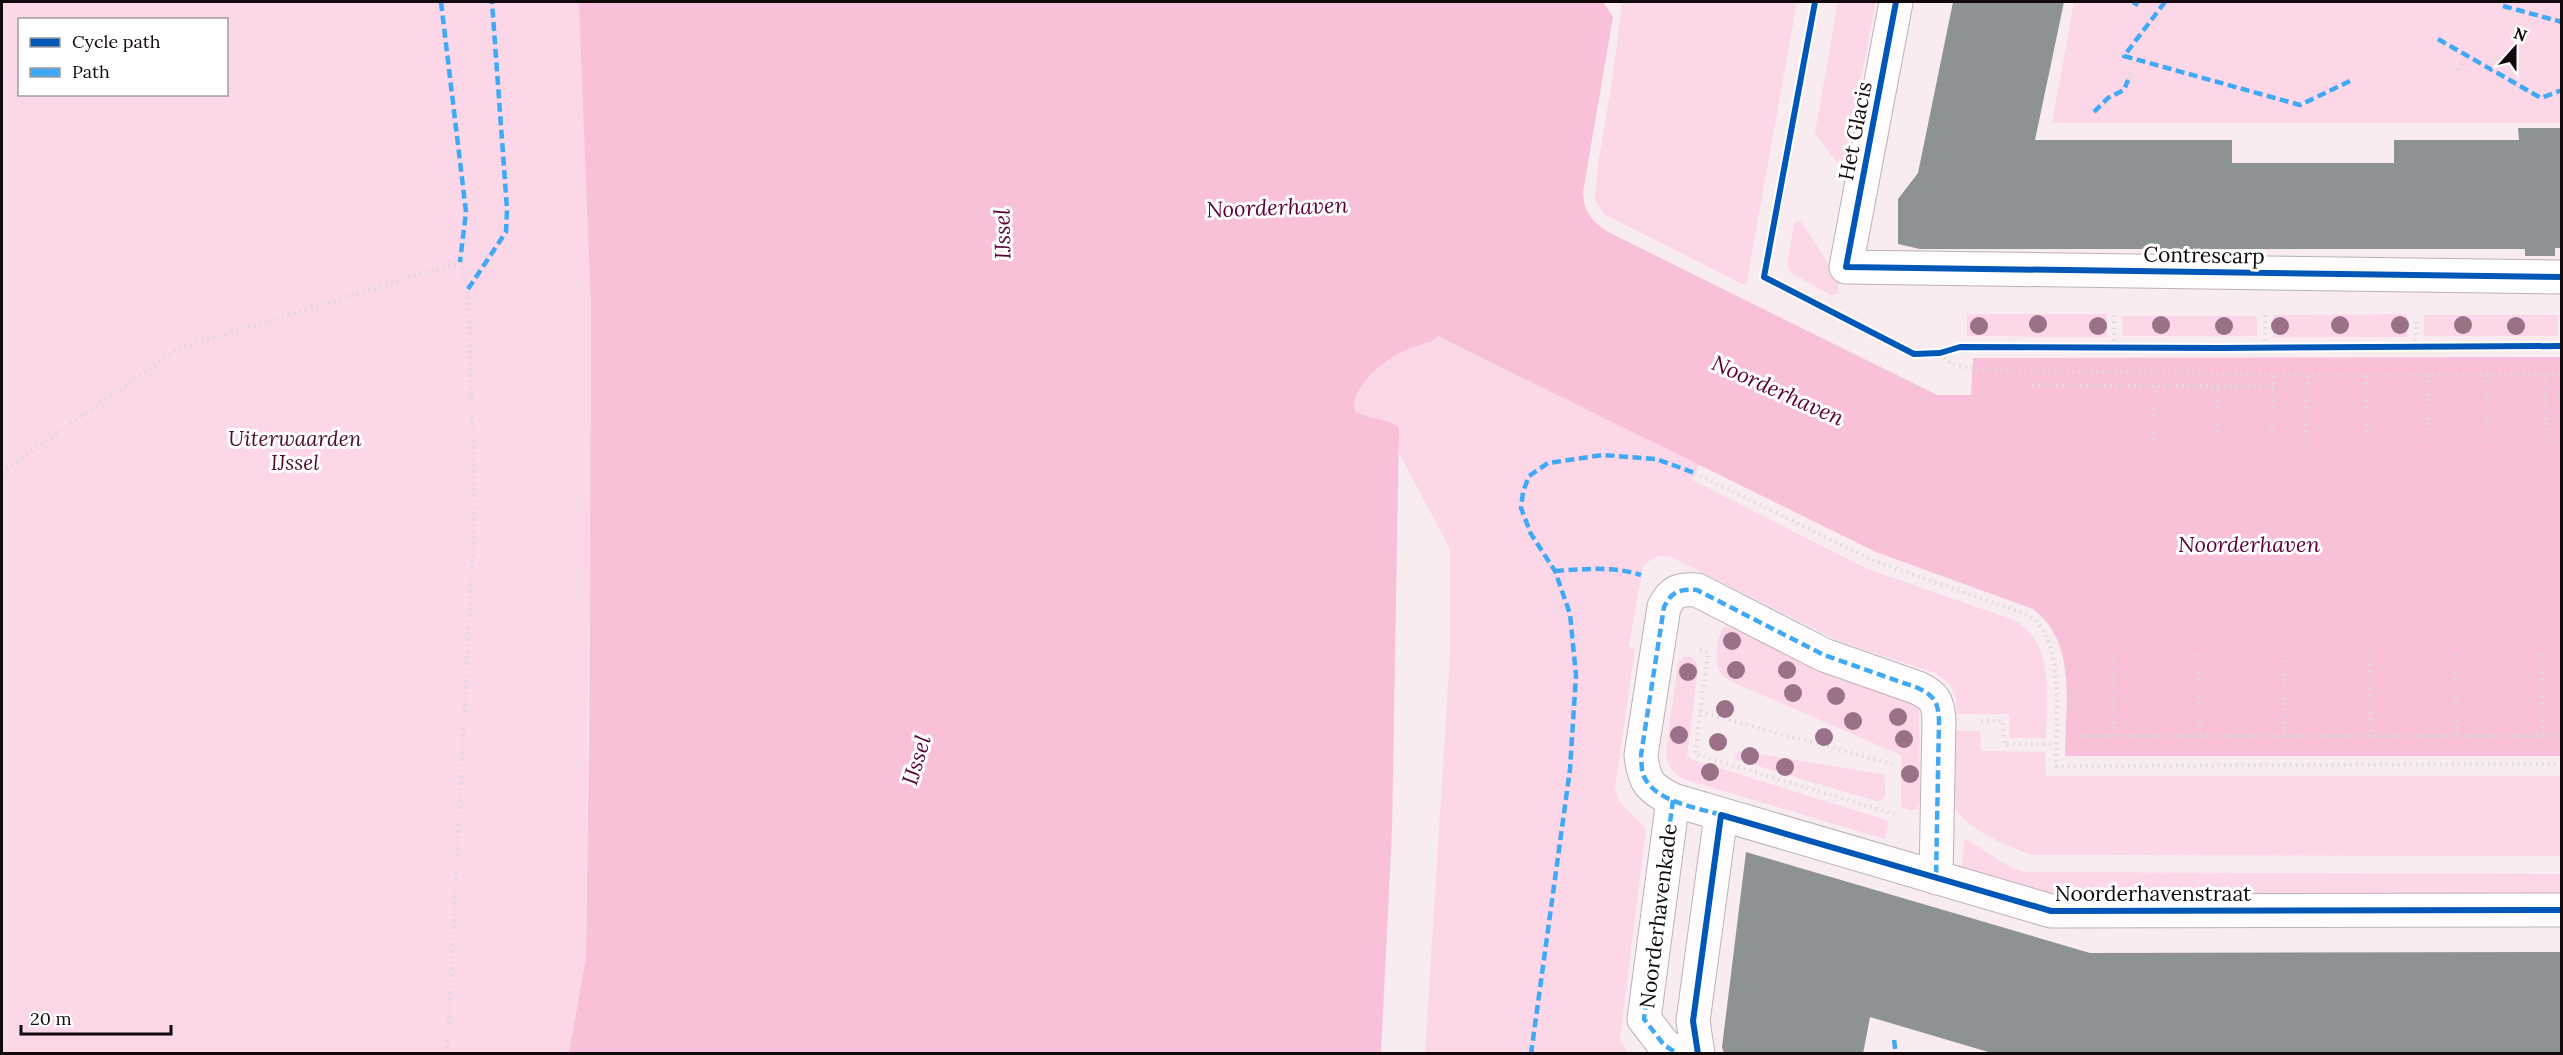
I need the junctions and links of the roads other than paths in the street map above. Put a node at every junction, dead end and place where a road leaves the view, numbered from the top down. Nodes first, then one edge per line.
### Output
1 (1896, 2) edge
2 (1846, 267) joint
3 (2562, 277) edge
4 (1673, 800) junction
5 (1721, 815) junction
6 (1936, 878) junction
7 (2562, 910) edge
8 (1678, 1053) edge
9 (1698, 1053) edge

1 - 2 street, Het Glacis
2 - 3 street, Contrescarp
4 - 5 street, Noorderhavenkade
4 - 6 street, Noorderhavenkade
4 - 8 street, Noorderhavenkade
5 - 6 street, Noorderhavenstraat
5 - 9 street
6 - 7 street, Noorderhavenstraat

